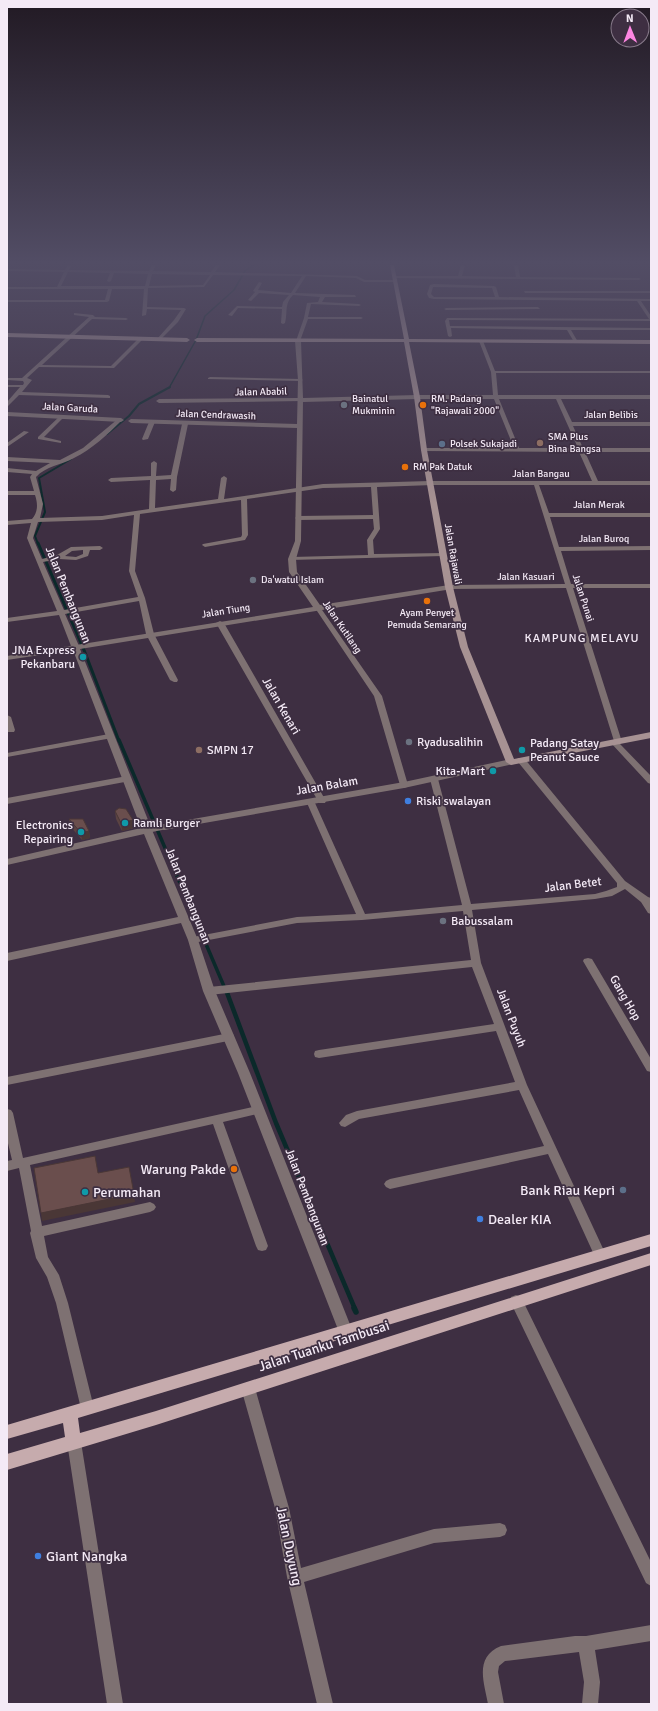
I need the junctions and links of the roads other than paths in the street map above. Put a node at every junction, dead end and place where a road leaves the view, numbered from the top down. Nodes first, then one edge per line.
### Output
1 (65, 345) edge
2 (135, 345) edge
3 (298, 345) edge
4 (408, 345) edge
5 (482, 345) edge
6 (41, 366) junction
7 (493, 372) junction
8 (651, 372) edge
9 (210, 378) dead end
10 (7, 379) edge
11 (301, 380) junction
12 (26, 382) junction
13 (7, 386) edge
14 (18, 393) junction
15 (108, 397) dead end
16 (417, 397) junction
17 (496, 397) junction
18 (558, 397) junction
19 (651, 398) edge
20 (300, 400) junction
21 (159, 401) dead end
22 (7, 405) edge
23 (7, 414) edge
24 (61, 417) junction
25 (120, 420) junction
26 (131, 421) joint
27 (152, 422) junction
28 (186, 424) junction
29 (571, 424) junction
30 (651, 424) edge
31 (301, 426) junction
32 (26, 432) dead end
33 (145, 439) dead end
34 (59, 442) dead end
35 (7, 445) edge
36 (424, 450) junction
37 (517, 450) junction
38 (581, 450) junction
39 (651, 450) edge
40 (7, 459) edge
41 (60, 462) junction
42 (154, 463) dead end
43 (7, 470) edge
44 (38, 472) junction
45 (153, 478) junction
46 (174, 478) junction
47 (224, 478) dead end
48 (111, 480) dead end
49 (536, 483) junction
50 (596, 483) junction
51 (651, 483) edge
52 (430, 484) junction
53 (374, 486) junction
54 (173, 490) dead end
55 (298, 491) junction
56 (7, 493) edge
57 (38, 493) junction
58 (244, 498) junction
59 (221, 501) junction
60 (152, 511) junction
61 (137, 513) junction
62 (546, 515) junction
63 (651, 515) edge
64 (377, 517) junction
65 (298, 518) junction
66 (36, 520) junction
67 (7, 523) edge
68 (205, 546) dead end
69 (87, 548) junction
70 (100, 548) dead end
71 (651, 548) edge
72 (557, 549) junction
73 (443, 554) junction
74 (372, 556) junction
75 (56, 558) junction
76 (292, 558) junction
77 (41, 561) junction
78 (649, 586) edge
79 (449, 587) junction
80 (569, 587) junction
81 (651, 594) edge
82 (142, 598) junction
83 (318, 608) junction
84 (63, 612) junction
85 (7, 620) edge
86 (220, 623) junction
87 (150, 634) junction
88 (77, 646) junction
89 (7, 658) edge
90 (174, 680) dead end
91 (7, 717) edge
92 (11, 730) dead end
93 (651, 735) edge
94 (109, 736) junction
95 (616, 742) junction
96 (7, 755) edge
97 (521, 760) junction
98 (511, 762) junction
99 (127, 779) junction
100 (434, 779) junction
101 (651, 780) edge
102 (404, 786) junction
103 (7, 801) edge
104 (322, 801) junction
105 (311, 803) junction
106 (164, 827) joint
107 (148, 830) junction
108 (7, 862) edge
109 (622, 883) junction
110 (648, 900) edge
111 (467, 908) junction
112 (651, 911) edge
113 (362, 917) junction
114 (183, 919) junction
115 (193, 940) junction
116 (7, 957) edge
117 (588, 961) dead end
118 (476, 963) junction
119 (211, 991) junction
120 (500, 1027) junction
121 (229, 1037) junction
122 (319, 1054) dead end
123 (651, 1068) edge
124 (7, 1082) edge
125 (522, 1085) junction
126 (257, 1110) junction
127 (7, 1113) edge
128 (216, 1120) junction
129 (345, 1123) dead end
130 (551, 1149) junction
131 (17, 1164) edge
132 (390, 1184) dead end
133 (150, 1206) dead end
134 (36, 1234) junction
135 (651, 1240) edge
136 (262, 1246) dead end
137 (600, 1255) junction
138 (651, 1259) edge
139 (516, 1301) junction
140 (346, 1332) junction
141 (248, 1388) junction
142 (87, 1408) junction
143 (69, 1413) junction
144 (7, 1432) edge
145 (74, 1442) junction
146 (7, 1462) edge
147 (500, 1530) dead end
148 (294, 1577) junction
149 (651, 1578) edge
150 (651, 1632) edge
151 (586, 1644) junction
152 (115, 1704) edge
153 (325, 1704) edge
154 (496, 1704) edge
155 (590, 1704) edge

1 - 6 street
2 - 6 street
3 - 11 street, Jalan Kutilang
4 - 16 main road, Jalan Rajawali
5 - 7 street
6 - 12 street
7 - 8 street
7 - 17 street
9 - 11 street
10 - 12 street
11 - 20 street, Jalan Kutilang
12 - 13 street
12 - 14 street
14 - 15 street
14 - 22 street
16 - 17 street, Jalan Ababil
16 - 20 street, Jalan Ababil
16 - 36 main road, Jalan Rajawali
17 - 18 street, Jalan Ababil
17 - 37 street
18 - 19 street, Jalan Ababil
18 - 29 street
20 - 21 street, Jalan Ababil
20 - 31 street, Jalan Kutilang
23 - 24 street, Jalan Garuda
24 - 25 street, Jalan Garuda
24 - 34 street
25 - 26 street, Jalan Garuda
25 - 41 street
26 - 27 street, Jalan Cendrawasih
27 - 28 street, Jalan Cendrawasih
27 - 33 street
28 - 31 street, Jalan Cendrawasih
28 - 46 street
29 - 30 street, Jalan Belibis
29 - 38 street
31 - 55 street, Jalan Kutilang
32 - 35 street
36 - 37 street
36 - 52 main road, Jalan Rajawali
37 - 38 street
38 - 39 street
38 - 50 street
40 - 41 street
41 - 44 street
42 - 45 street
43 - 44 street
44 - 57 street, Jalan Pembangunan
45 - 46 street
45 - 48 street
45 - 60 street
46 - 54 street
47 - 59 street
49 - 50 street, Jalan Bangau
49 - 52 street, Jalan Bangau
49 - 62 street, Jalan Punai
50 - 51 street, Jalan Bangau
52 - 53 street, Jalan Bangau
52 - 73 main road, Jalan Rajawali
53 - 55 street, Jalan Bangau
53 - 64 street
55 - 58 street, Jalan Bangau
55 - 65 street, Jalan Kutilang
56 - 57 street
57 - 66 street, Jalan Pembangunan
58 - 59 street, Jalan Bangau
58 - 68 street
59 - 60 street, Jalan Bangau
60 - 61 street, Jalan Bangau
61 - 66 street, Jalan Bangau
61 - 82 street
62 - 63 street, Jalan Merak
62 - 72 street, Jalan Punai
64 - 65 street
64 - 74 street
65 - 76 street, Jalan Kutilang
66 - 67 street, Jalan Bangau
66 - 77 street, Jalan Pembangunan
69 - 70 street
69 - 75 street
69 - 75 street
71 - 72 street, Jalan Buroq
72 - 80 street, Jalan Punai
73 - 74 street
73 - 79 main road, Jalan Rajawali
74 - 76 street
75 - 77 street
76 - 83 street, Jalan Kutilang
77 - 84 street, Jalan Pembangunan
78 - 80 street, Jalan Kasuari
78 - 81 street
79 - 80 street, Jalan Kasuari
79 - 83 street, Jalan Tiung
79 - 98 main road, Jalan Rajawali
80 - 95 street, Jalan Punai
82 - 84 street, Jalan Pembangunan
82 - 87 street
83 - 86 street, Jalan Tiung
83 - 102 street, Jalan Kutilang
84 - 85 street, Jalan Pembangunan
84 - 88 street, Jalan Pembangunan
86 - 87 street, Jalan Tiung
86 - 104 street, Jalan Kenari
87 - 88 street, Jalan Tiung
87 - 90 street
88 - 89 street, Jalan Tiung
88 - 94 street, Jalan Pembangunan
91 - 92 street
93 - 95 main road, Jalan Balam
94 - 96 street
94 - 99 street, Jalan Pembangunan
95 - 97 main road, Jalan Balam
95 - 101 street
97 - 98 main road, Jalan Balam
97 - 109 street, Jalan Betet
98 - 100 street, Jalan Balam
99 - 103 street
99 - 107 street, Jalan Pembangunan
100 - 102 street, Jalan Balam
100 - 111 street, Jalan Puyuh
102 - 104 street, Jalan Balam
104 - 105 street, Jalan Balam
105 - 106 street, Jalan Balam
105 - 113 street
106 - 107 street, Jalan Balam
107 - 108 street, Jalan Balam
107 - 114 street, Jalan Pembangunan
109 - 110 street
109 - 111 street, Jalan Betet
110 - 112 street
111 - 113 street, Jalan Betet
111 - 118 street, Jalan Puyuh
113 - 115 street, Jalan Betet
114 - 115 street, Jalan Pembangunan
114 - 116 street
115 - 119 street, Jalan Pembangunan
117 - 123 street, Gang Hop
118 - 119 street
118 - 120 street, Jalan Puyuh
119 - 121 street, Jalan Pembangunan
120 - 122 street
120 - 125 street, Jalan Puyuh
121 - 124 street
121 - 126 street, Jalan Pembangunan
125 - 129 street
125 - 130 street, Jalan Puyuh
126 - 128 street
126 - 140 street, Jalan Pembangunan
127 - 131 street
128 - 131 street
128 - 136 street
130 - 132 street
130 - 137 street, Jalan Puyuh
131 - 134 street
133 - 134 street
134 - 142 street
135 - 137 main road, Jalan Tuanku Tambusai
137 - 140 main road, Jalan Tuanku Tambusai
138 - 139 main road, Jalan Tuanku Tambusai
139 - 141 main road, Jalan Tuanku Tambusai
139 - 149 street
140 - 142 main road, Jalan Tuanku Tambusai
141 - 145 main road, Jalan Tuanku Tambusai
141 - 148 street, Jalan Duyung
142 - 143 main road, Jalan Tuanku Tambusai
143 - 144 main road, Jalan Tuanku Tambusai
143 - 145 main road
145 - 146 main road, Jalan Tuanku Tambusai
145 - 152 street
147 - 148 street
148 - 153 street, Jalan Duyung
150 - 151 street
151 - 154 street
151 - 155 street

